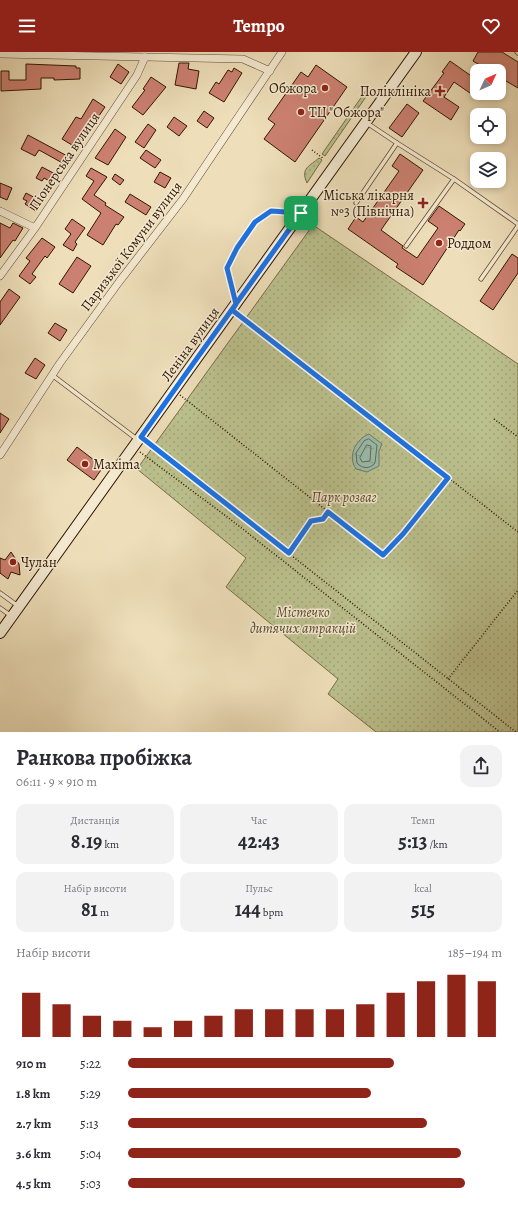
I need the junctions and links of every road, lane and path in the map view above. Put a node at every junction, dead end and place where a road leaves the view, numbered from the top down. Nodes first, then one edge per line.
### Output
1 (282, 52) edge
2 (416, 52) edge
3 (0, 54) edge
4 (145, 57) junction
5 (270, 71) junction
6 (366, 122) junction
7 (397, 143) junction
8 (312, 150) dead end
9 (324, 159) dead end
10 (454, 179) junction
11 (356, 203) dead end
12 (0, 211) edge
13 (301, 213) junction
14 (518, 225) edge
15 (35, 228) junction
16 (406, 246) dead end
17 (0, 276) edge
18 (481, 279) dead end
19 (234, 307) junction
20 (52, 375) junction
21 (174, 390) junction
22 (494, 419) dead end
23 (518, 438) edge
24 (138, 442) junction
25 (0, 455) edge
26 (448, 478) junction
27 (328, 512) junction
28 (518, 532) edge
29 (289, 553) junction
30 (518, 590) edge
31 (0, 593) edge
32 (19, 607) junction
33 (0, 608) edge
34 (12, 616) junction
35 (0, 633) edge
36 (448, 679) junction
37 (500, 732) edge
38 (516, 732) edge

1 - 5 street, Паризької Комуни вулиця
2 - 6 main road, Леніна вулиця
3 - 4 street
4 - 5 street
4 - 15 street, Піонерська вулиця
5 - 20 street, Паризької Комуни вулиця
6 - 7 lane
6 - 13 main road, Леніна вулиця
7 - 10 lane
7 - 11 lane
8 - 9 path
10 - 14 lane
10 - 16 lane
12 - 15 street
13 - 19 main road, Леніна вулиця
13 - 19 lane
14 - 18 lane
15 - 17 street, Піонерська вулиця
19 - 21 main road, Леніна вулиця
19 - 26 path
20 - 24 lane
20 - 25 street, Паризької Комуни вулиця
21 - 24 main road, Леніна вулиця
21 - 27 path
22 - 23 path
24 - 29 path
24 - 32 main road, Леніна вулиця
24 - 37 path
26 - 27 path
26 - 28 path
27 - 29 path
29 - 36 path
30 - 36 path
31 - 32 lane
32 - 34 main road, Леніна вулиця
33 - 34 lane
34 - 35 main road, Леніна вулиця
36 - 38 path

